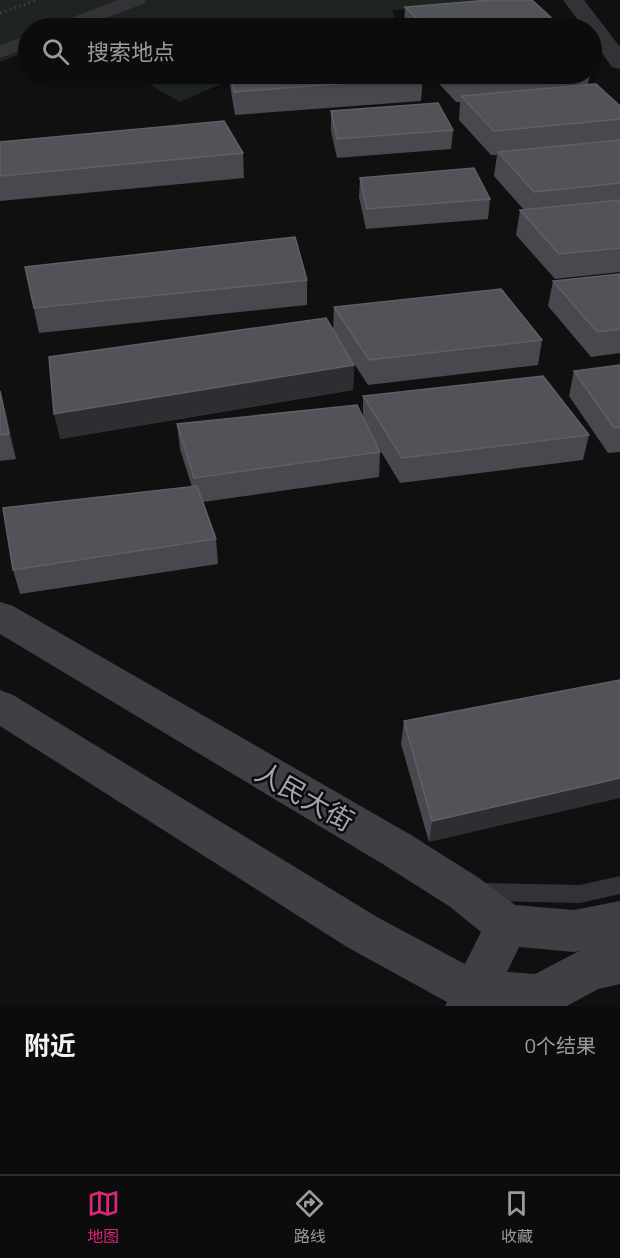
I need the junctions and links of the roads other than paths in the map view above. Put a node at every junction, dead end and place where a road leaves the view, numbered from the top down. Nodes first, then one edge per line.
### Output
1 (136, 0) edge
2 (573, 0) edge
3 (88, 18) edge
4 (587, 18) edge
5 (602, 38) edge
6 (18, 45) edge
7 (0, 52) edge
8 (620, 62) edge
9 (0, 616) edge
10 (0, 706) edge
11 (620, 885) edge
12 (464, 892) junction
13 (620, 922) edge
14 (507, 925) junction
15 (595, 954) edge
16 (472, 999) edge
17 (535, 1002) edge

1 - 3 street
2 - 4 street
5 - 8 street
6 - 7 street
9 - 12 main road, 人民大街
10 - 16 main road
11 - 12 lane
12 - 14 main road, 人民大街
13 - 15 main road
14 - 15 main road
14 - 16 main road
15 - 17 main road
16 - 17 main road

